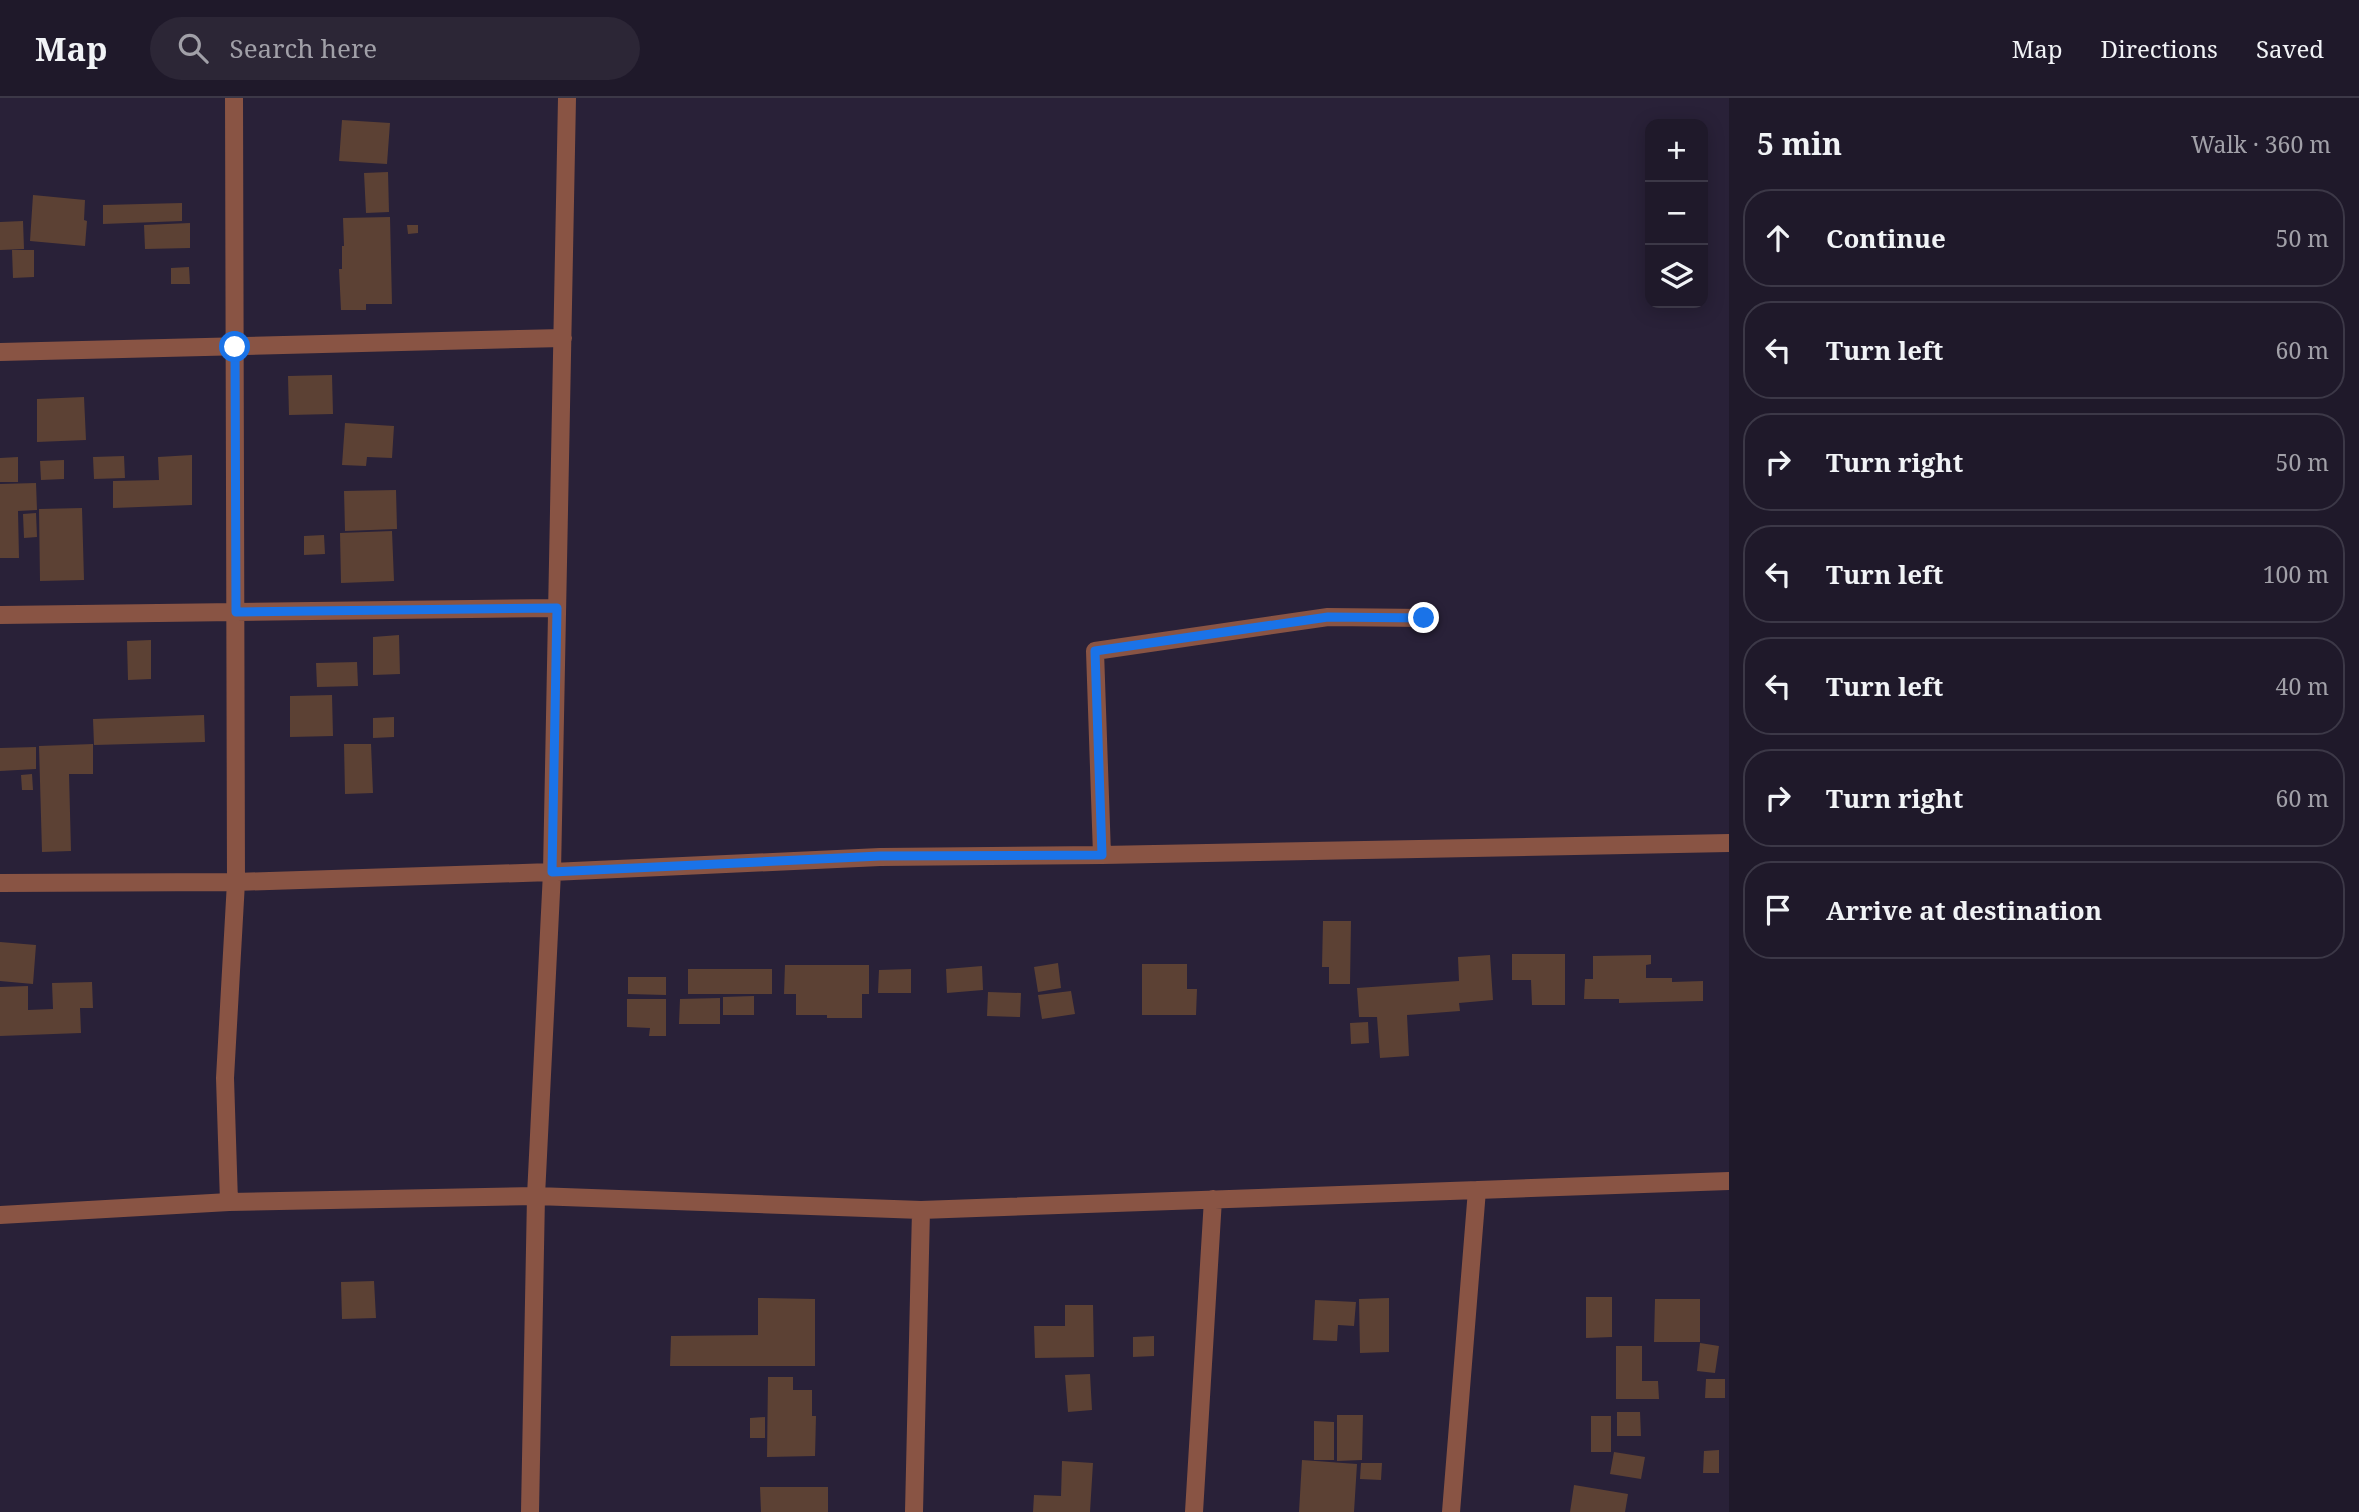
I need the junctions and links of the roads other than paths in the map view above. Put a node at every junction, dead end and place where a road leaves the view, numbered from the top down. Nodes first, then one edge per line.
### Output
1 (234, 98) edge
2 (567, 98) edge
3 (563, 338) junction
4 (235, 347) junction
5 (0, 352) edge
6 (557, 608) junction
7 (236, 612) junction
8 (0, 615) edge
9 (1424, 618) dead end
10 (1729, 844) edge
11 (1102, 855) junction
12 (552, 872) junction
13 (236, 882) junction
14 (0, 883) edge
15 (1729, 1181) edge
16 (1477, 1190) junction
17 (536, 1196) junction
18 (1213, 1199) junction
19 (229, 1202) junction
20 (921, 1210) junction
21 (0, 1216) edge
22 (530, 1512) edge
23 (914, 1512) edge
24 (1194, 1512) edge
25 (1451, 1512) edge

1 - 4 street
2 - 3 street
3 - 4 street
3 - 6 street
4 - 5 street
4 - 7 street
6 - 7 street
6 - 12 street
7 - 8 street
7 - 13 street
9 - 11 street
10 - 11 street
11 - 12 street
12 - 13 street
12 - 17 street
13 - 14 street
13 - 19 street
15 - 16 street
16 - 18 street
16 - 25 street
17 - 19 street
17 - 20 street
17 - 22 street
18 - 20 street
18 - 24 street
19 - 21 street
20 - 23 street

